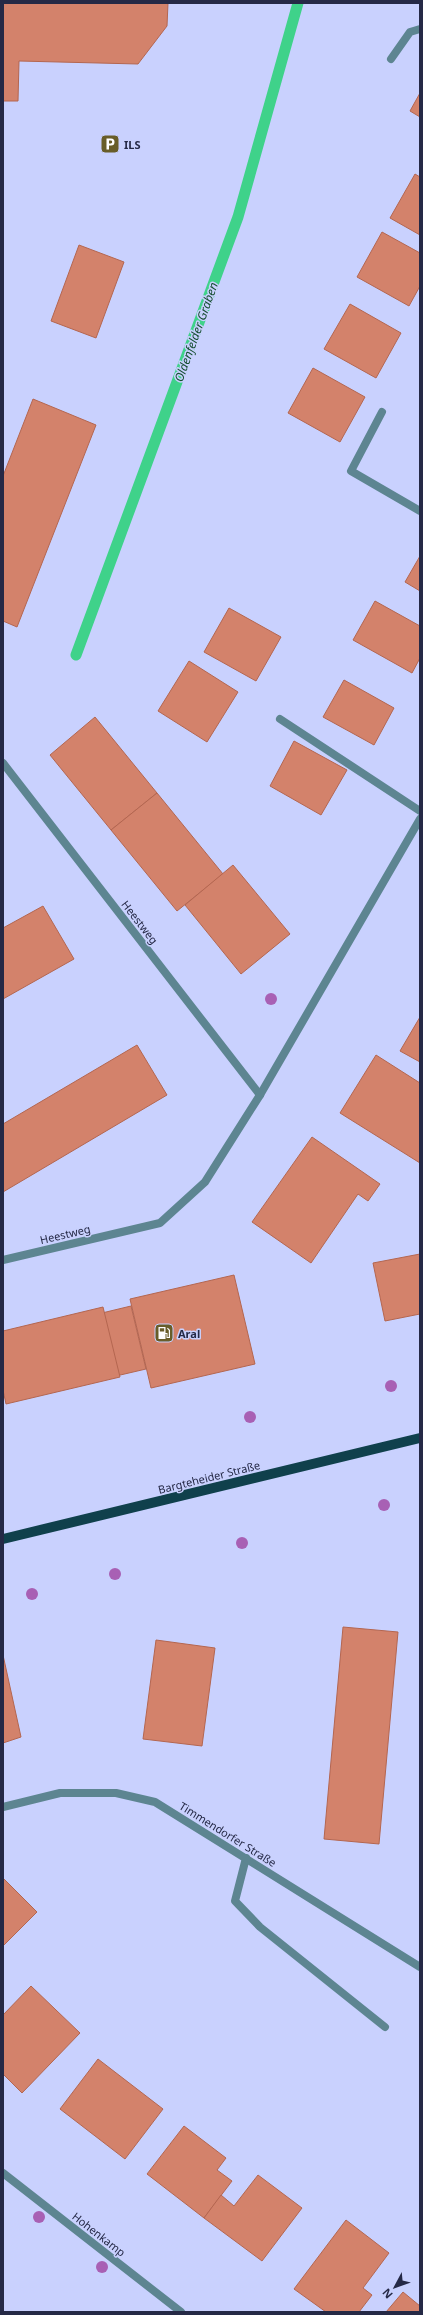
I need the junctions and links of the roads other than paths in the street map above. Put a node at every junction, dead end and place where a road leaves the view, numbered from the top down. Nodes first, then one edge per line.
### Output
1 (420, 29) edge
2 (391, 59) dead end
3 (382, 412) dead end
4 (420, 511) edge
5 (280, 719) dead end
6 (3, 762) edge
7 (420, 811) edge
8 (420, 819) edge
9 (260, 1095) junction
10 (3, 1260) edge
11 (420, 1438) edge
12 (3, 1539) edge
13 (3, 1807) edge
14 (246, 1858) junction
15 (420, 1967) edge
16 (385, 2027) dead end
17 (3, 2174) edge
18 (181, 2312) edge

1 - 2 street
3 - 4 street
5 - 7 street
6 - 9 street, Heestweg
8 - 9 street, Heestweg
9 - 10 street, Heestweg
11 - 12 main road, Bargteheider Straße
13 - 14 street, Timmendorfer Straße
14 - 15 street, Timmendorfer Straße
14 - 16 street
17 - 18 street, Hohenkamp

